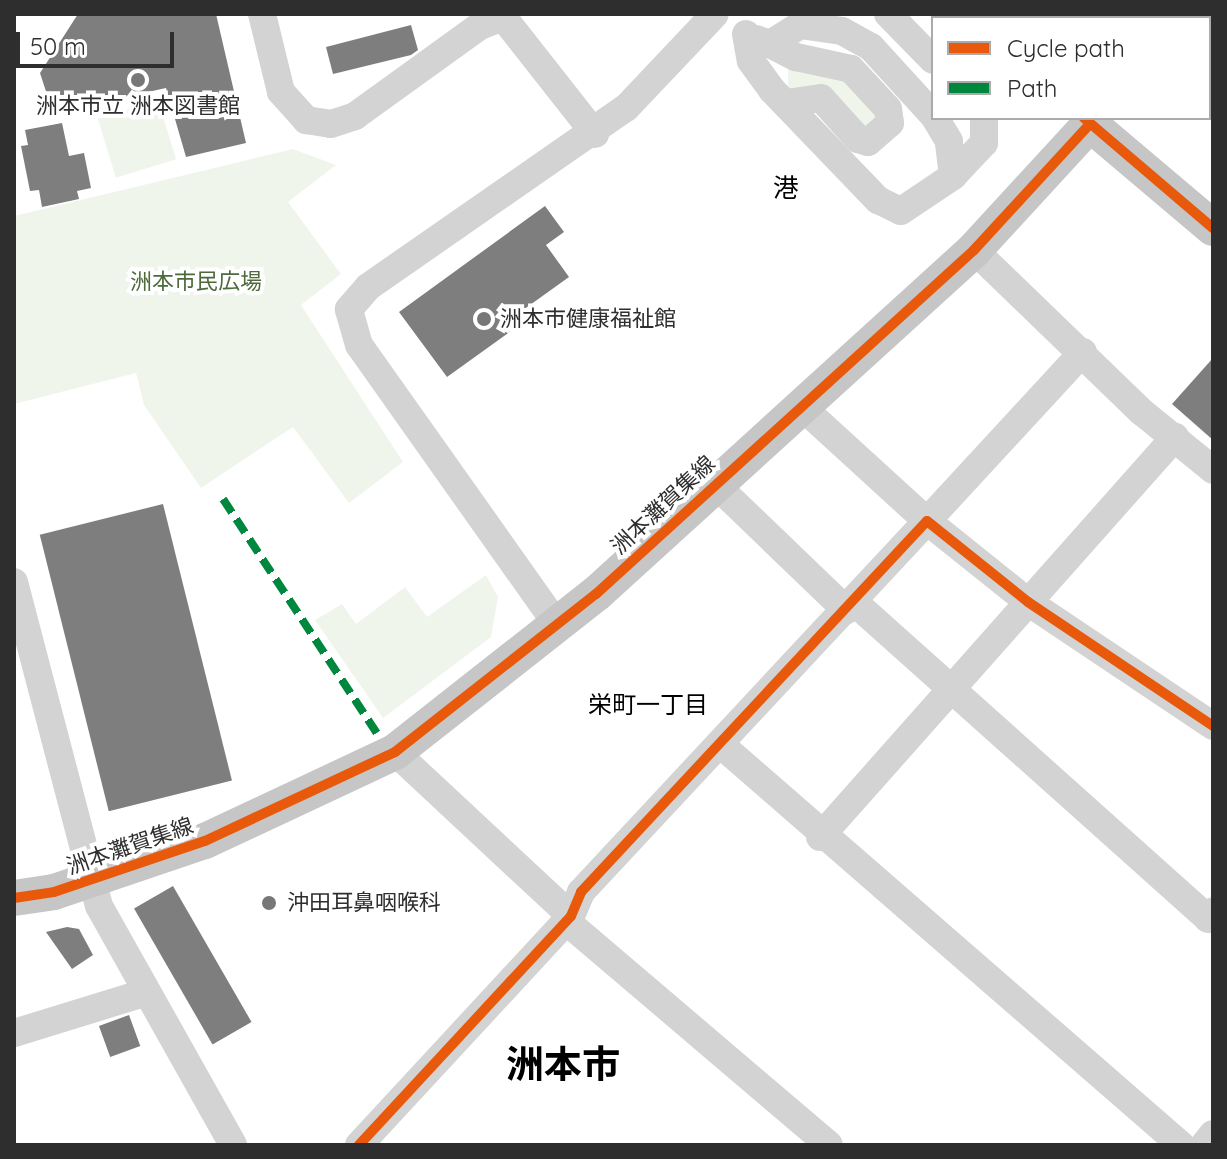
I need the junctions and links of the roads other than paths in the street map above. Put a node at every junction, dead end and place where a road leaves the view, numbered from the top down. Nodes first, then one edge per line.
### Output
1 (262, 14) edge
2 (715, 14) edge
3 (801, 14) edge
4 (888, 14) edge
5 (758, 39) junction
6 (931, 58) edge
7 (785, 103) junction
8 (931, 114) edge
9 (936, 120) edge
10 (984, 120) edge
11 (1089, 120) edge
12 (595, 134) junction
13 (953, 176) junction
14 (1210, 220) edge
15 (974, 250) junction
16 (1083, 352) junction
17 (802, 407) junction
18 (1175, 437) junction
19 (1213, 470) edge
20 (715, 484) junction
21 (927, 521) junction
22 (14, 582) edge
23 (1028, 602) junction
24 (850, 606) junction
25 (558, 626) junction
26 (950, 690) junction
27 (1211, 720) edge
28 (720, 744) junction
29 (395, 752) junction
30 (820, 837) junction
31 (90, 881) junction
32 (54, 892) junction
33 (14, 898) edge
34 (1213, 911) edge
35 (14, 912) edge
36 (568, 918) junction
37 (147, 992) junction
38 (14, 1033) edge
39 (1213, 1134) edge
40 (233, 1145) edge
41 (359, 1145) edge
42 (829, 1145) edge
43 (1181, 1145) edge
44 (1204, 1145) edge

1 - 12 street
2 - 5 street
2 - 12 street
3 - 5 street
4 - 6 street
5 - 7 street
5 - 7 street
5 - 8 street
7 - 13 street
9 - 13 street
10 - 13 street
11 - 14 main road, 洲本灘賀集線
11 - 15 main road, 洲本灘賀集線
12 - 25 street
15 - 16 street
15 - 17 main road, 洲本灘賀集線
16 - 18 street
16 - 21 street
17 - 20 main road, 洲本灘賀集線
17 - 21 street
18 - 19 street
18 - 23 street
20 - 24 street
20 - 25 main road, 洲本灘賀集線
21 - 23 street
21 - 24 street
22 - 31 street
23 - 26 street
23 - 27 street
24 - 26 street
24 - 28 street
25 - 29 main road, 洲本灘賀集線
26 - 30 street
26 - 34 street
28 - 30 street
28 - 36 street
29 - 31 main road, 洲本灘賀集線
29 - 36 street
30 - 43 street
31 - 32 main road, 洲本灘賀集線
31 - 37 street
32 - 33 main road, 洲本灘賀集線
32 - 35 main road, 洲本灘賀集線
36 - 41 street
36 - 42 street
37 - 38 street
37 - 40 street
39 - 44 street

